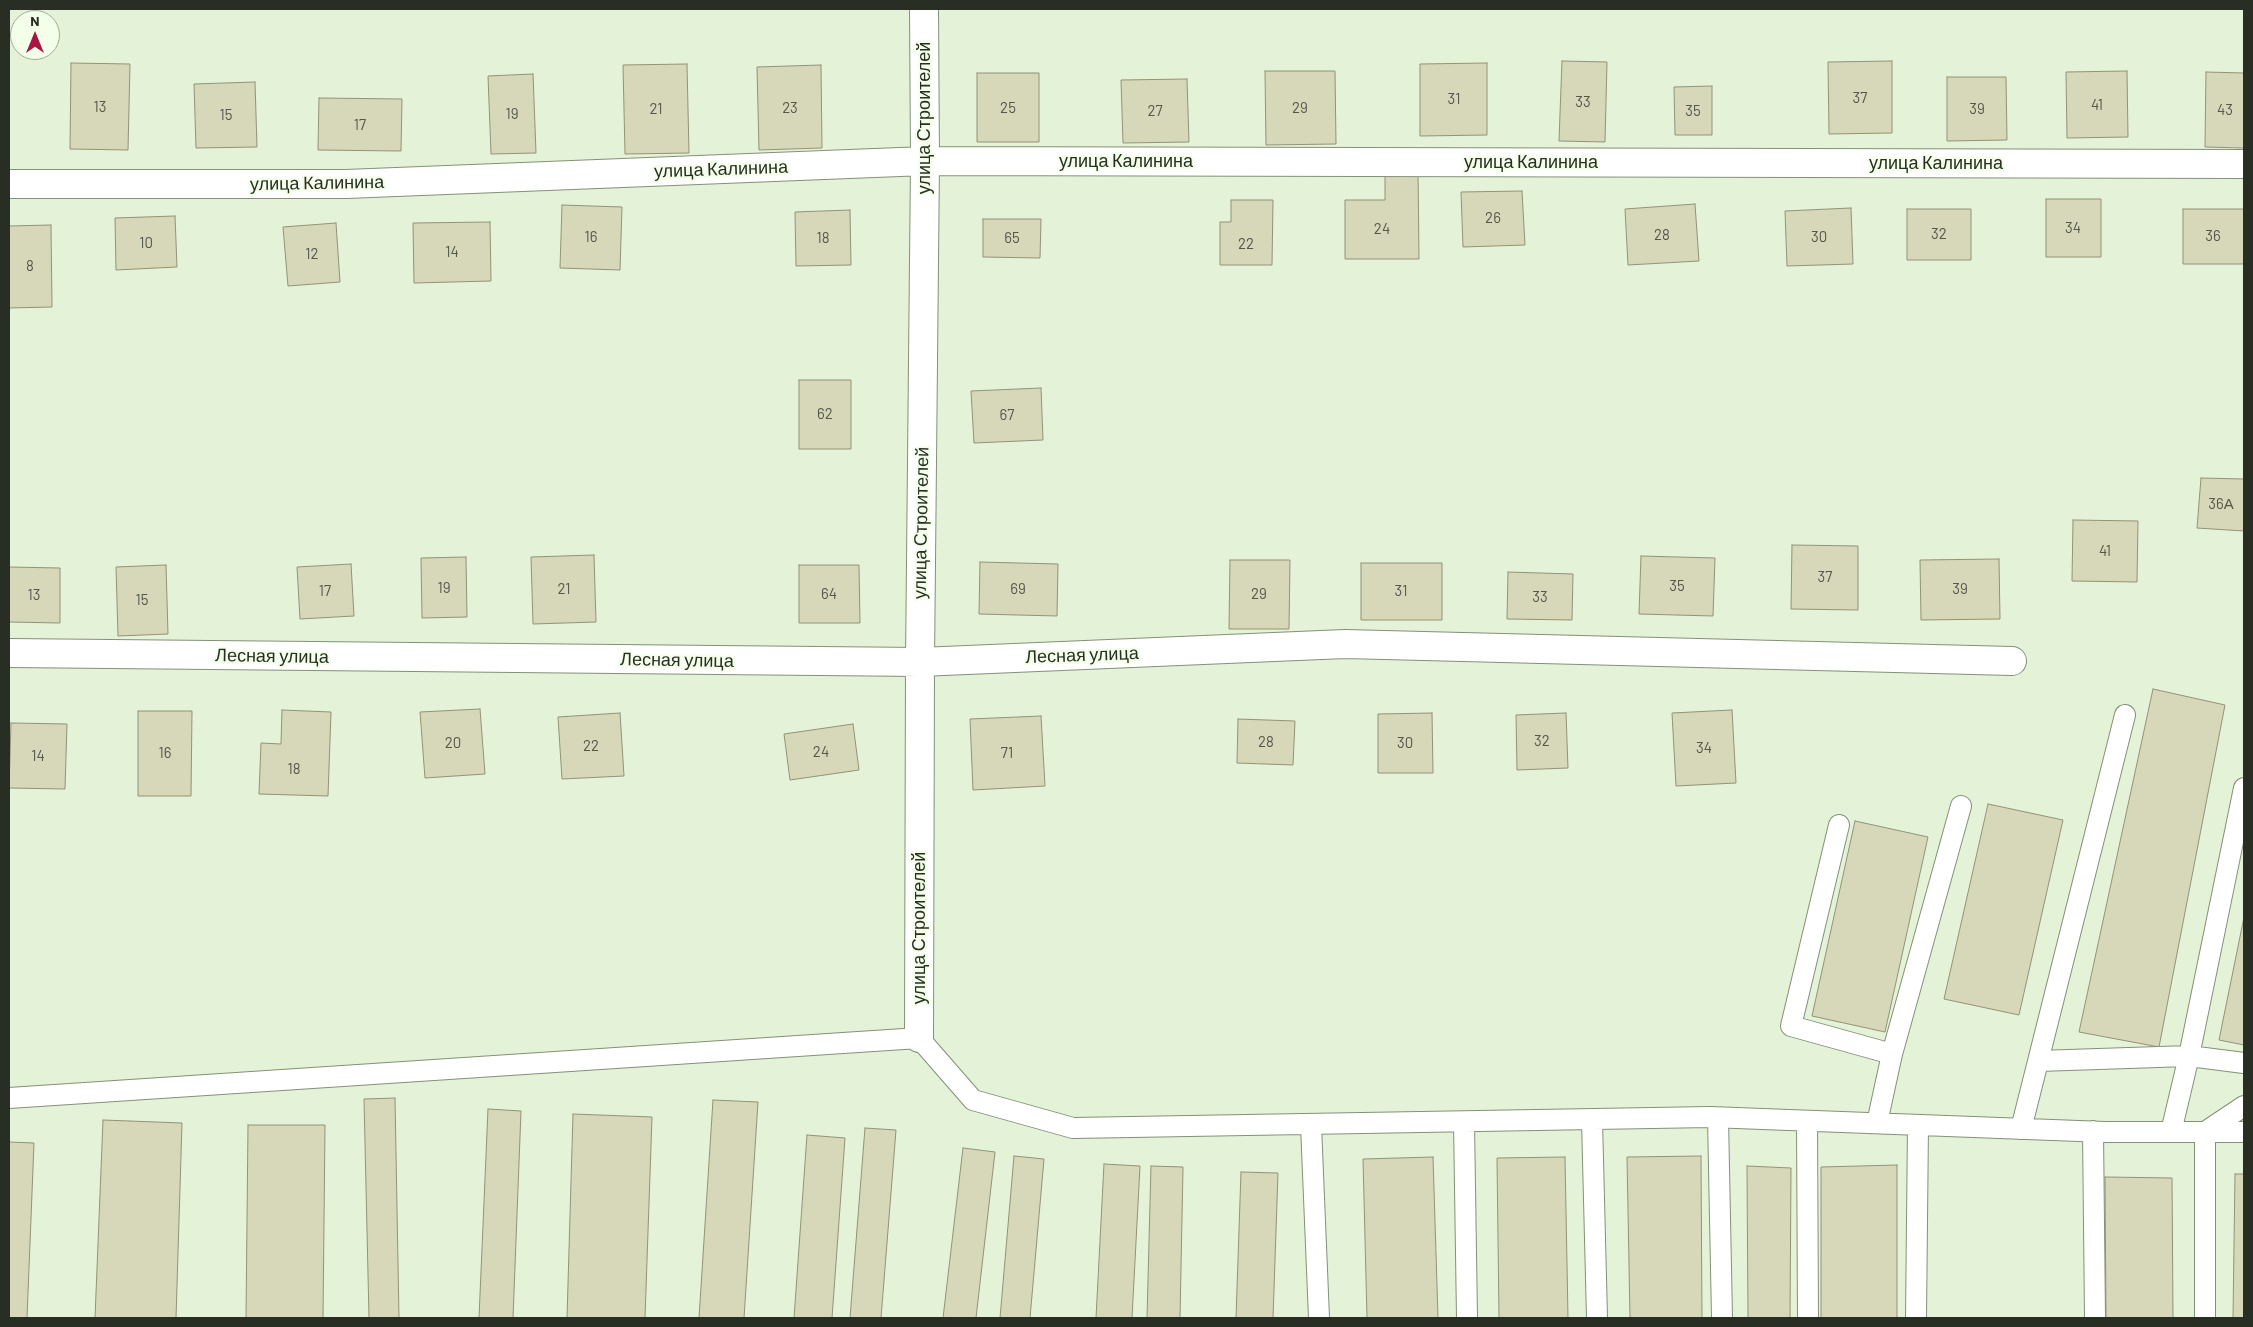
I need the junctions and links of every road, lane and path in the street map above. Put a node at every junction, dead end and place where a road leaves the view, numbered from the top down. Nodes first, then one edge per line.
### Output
1 (924, 9) edge
2 (925, 161) junction
3 (2244, 164) edge
4 (9, 184) edge
5 (9, 653) edge
6 (2012, 661) dead end
7 (920, 662) junction
8 (2125, 715) dead end
9 (2244, 788) edge
10 (1961, 806) dead end
11 (1839, 825) dead end
12 (919, 1038) junction
13 (1892, 1054) junction
14 (2189, 1056) junction
15 (2038, 1061) junction
16 (2244, 1063) edge
17 (9, 1098) edge
18 (2244, 1106) edge
19 (1718, 1118) junction
20 (1592, 1120) junction
21 (1807, 1121) junction
22 (1464, 1122) junction
23 (1876, 1123) junction
24 (1311, 1125) junction
25 (1918, 1125) junction
26 (2021, 1129) junction
27 (2093, 1131) junction
28 (2171, 1132) junction
29 (2204, 1132) junction
30 (2244, 1132) edge
31 (1319, 1318) edge
32 (1467, 1318) edge
33 (1597, 1318) edge
34 (1722, 1318) edge
35 (1808, 1318) edge
36 (1916, 1318) edge
37 (2095, 1318) edge
38 (2205, 1318) edge

1 - 2 street, улица Строителей
2 - 3 street, улица Калинина
2 - 4 street, улица Калинина
2 - 7 street, улица Строителей
5 - 7 street, Лесная улица
6 - 7 street, Лесная улица
7 - 12 street, улица Строителей
8 - 15 lane
9 - 14 lane
10 - 13 lane
11 - 13 lane
12 - 17 lane
12 - 24 lane
13 - 23 lane
14 - 15 lane
14 - 16 lane
14 - 28 lane
15 - 26 lane
18 - 29 lane
19 - 20 lane
19 - 21 lane
19 - 34 lane
20 - 22 lane
20 - 33 lane
21 - 23 lane
21 - 35 lane
22 - 24 lane
22 - 32 lane
23 - 25 lane
24 - 31 lane
25 - 26 lane
25 - 36 lane
26 - 27 lane
27 - 28 lane
27 - 37 lane
28 - 29 lane
29 - 30 lane
29 - 38 lane

